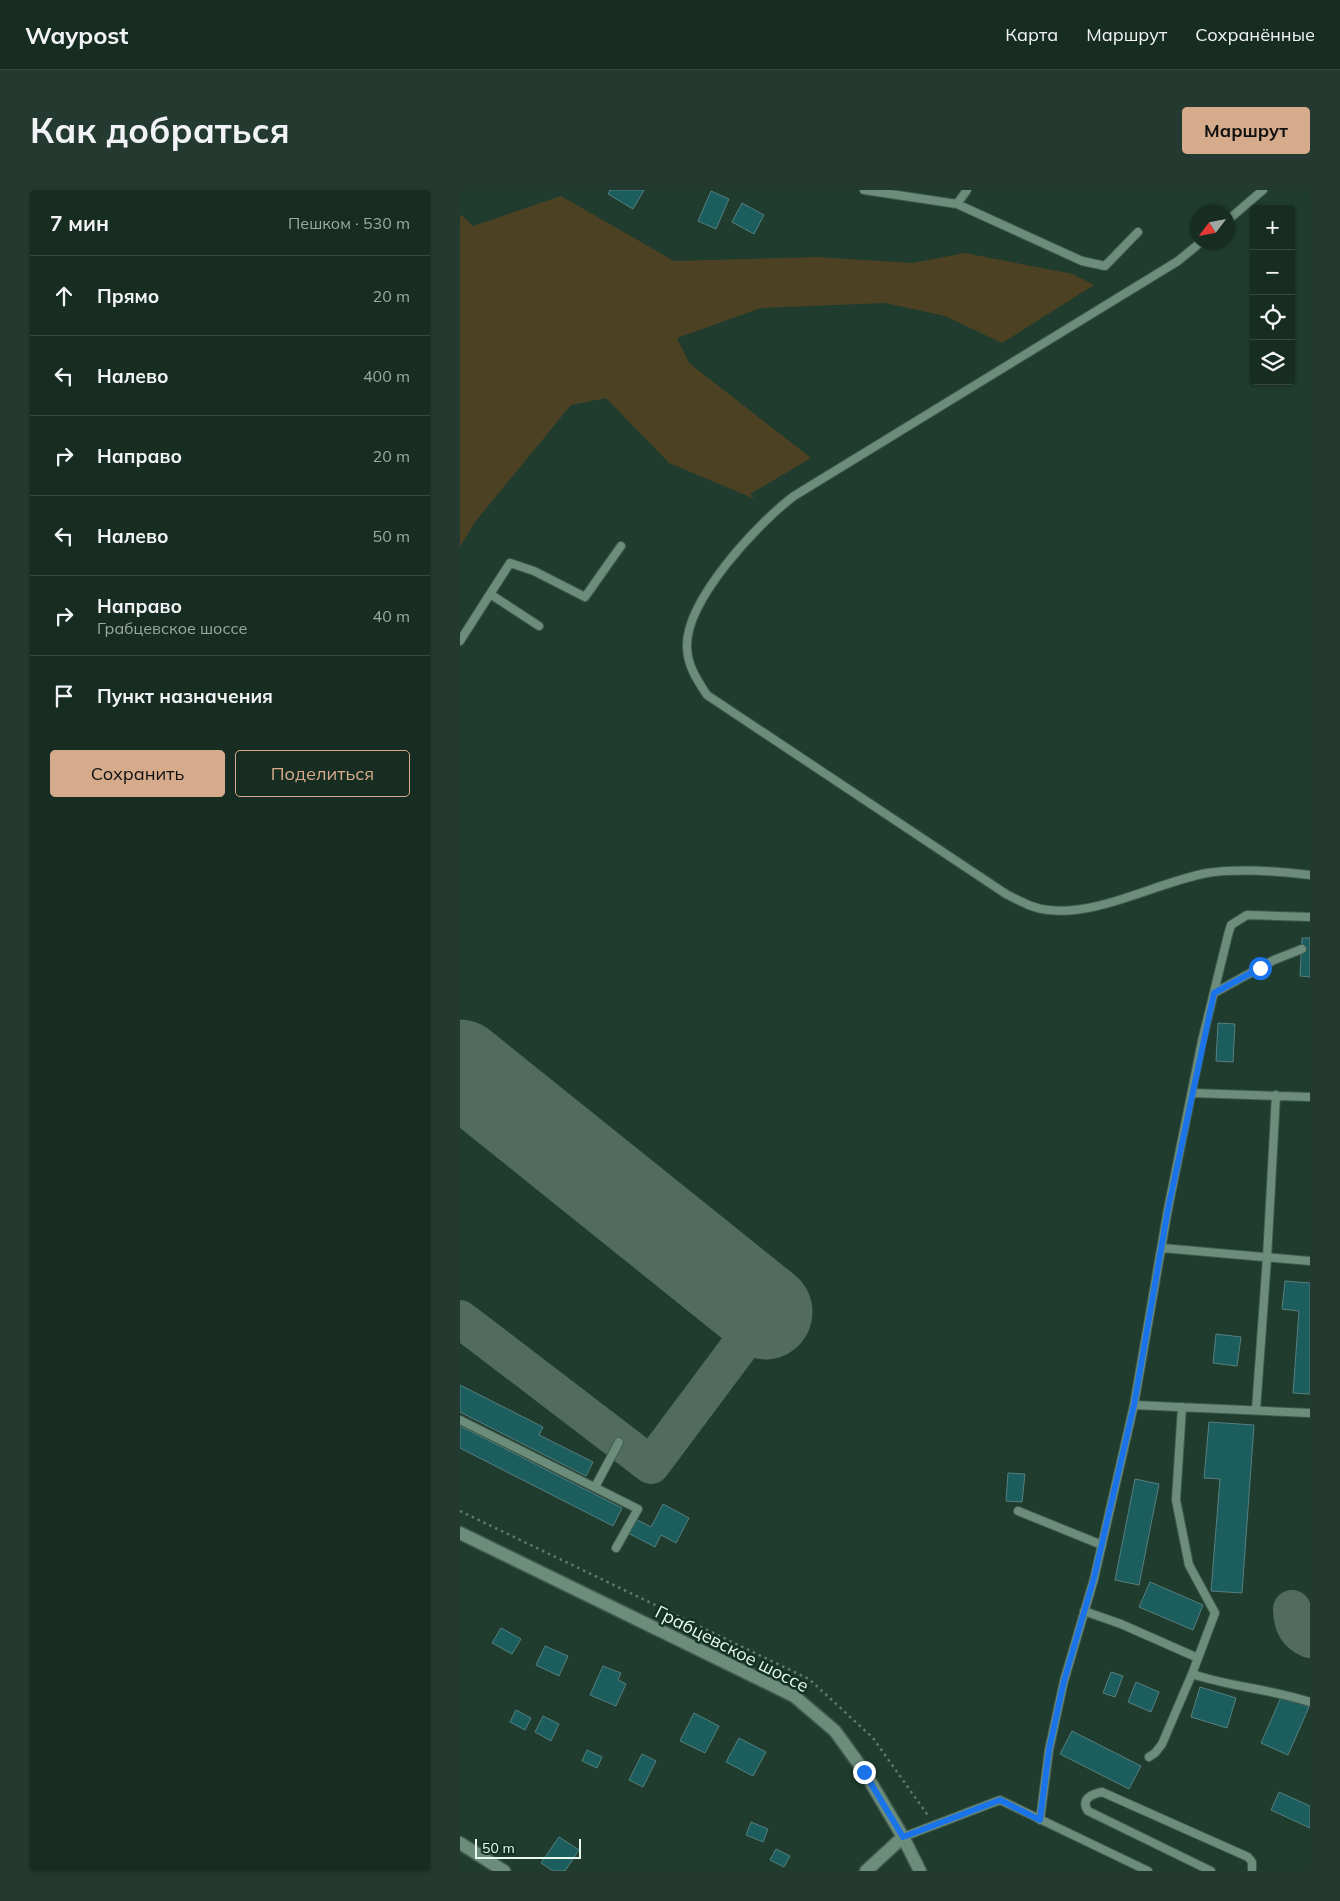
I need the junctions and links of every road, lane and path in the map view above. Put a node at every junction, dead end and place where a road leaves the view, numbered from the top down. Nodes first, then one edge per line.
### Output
1 (864, 190) edge
2 (967, 190) edge
3 (1263, 190) edge
4 (957, 204) junction
5 (1235, 214) edge
6 (1138, 232) dead end
7 (1190, 250) edge
8 (621, 546) dead end
9 (490, 594) junction
10 (540, 626) dead end
11 (460, 641) edge
12 (1310, 875) edge
13 (1310, 917) edge
14 (1302, 949) dead end
15 (1214, 993) junction
16 (1192, 1093) junction
17 (1276, 1095) junction
18 (1310, 1097) edge
19 (1162, 1248) junction
20 (1267, 1258) junction
21 (1310, 1261) edge
22 (1134, 1405) junction
23 (1182, 1407) junction
24 (1256, 1410) junction
25 (1310, 1414) edge
26 (460, 1420) edge
27 (619, 1442) dead end
28 (595, 1487) junction
29 (1018, 1511) dead end
30 (460, 1533) edge
31 (1102, 1545) junction
32 (616, 1548) dead end
33 (1084, 1611) junction
34 (1198, 1658) junction
35 (1192, 1674) junction
36 (1310, 1702) edge
37 (1149, 1757) dead end
38 (1040, 1820) junction
39 (903, 1837) junction
40 (460, 1843) edge
41 (504, 1871) edge
42 (866, 1871) edge
43 (920, 1871) edge
44 (1148, 1871) edge
45 (1211, 1871) edge
46 (1252, 1871) edge

1 - 4 lane
2 - 4 lane
3 - 5 lane
4 - 6 lane
7 - 12 lane
8 - 9 lane
9 - 10 lane
9 - 11 lane
13 - 15 lane
14 - 15 lane
15 - 16 lane
16 - 17 lane
16 - 19 lane
17 - 18 lane
17 - 20 lane
19 - 20 lane
19 - 22 lane
20 - 21 lane
20 - 24 lane
22 - 23 lane
22 - 31 lane
23 - 24 lane
23 - 34 lane
24 - 25 lane
26 - 28 lane
27 - 28 lane
28 - 32 lane
29 - 31 lane
30 - 39 street, Грабцевское шоссе
31 - 33 lane
33 - 34 lane
33 - 38 lane
34 - 35 lane
35 - 36 lane
35 - 37 lane
38 - 39 lane
38 - 44 lane
39 - 42 street
39 - 43 street, Грабцевское шоссе
40 - 41 street
45 - 46 lane

